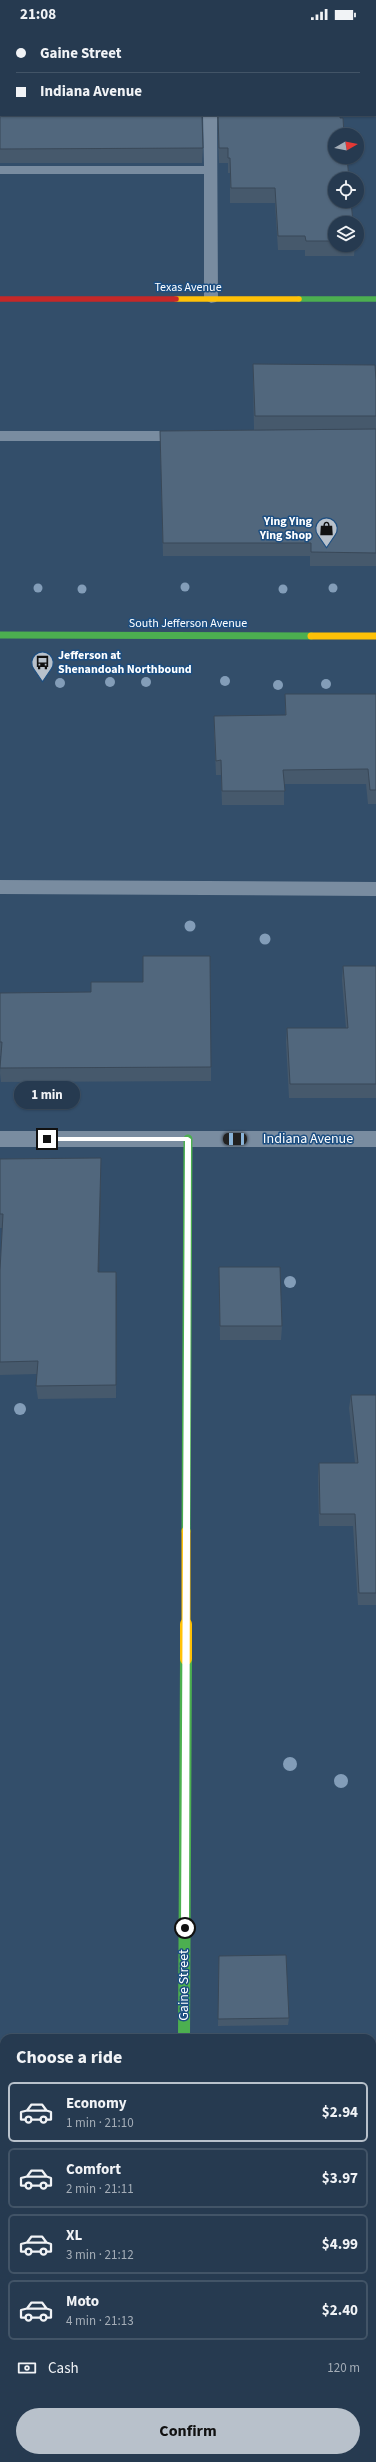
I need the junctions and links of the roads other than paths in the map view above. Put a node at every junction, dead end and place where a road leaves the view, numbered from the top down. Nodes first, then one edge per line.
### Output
1 (210, 116) edge
2 (0, 170) edge
3 (210, 170) junction
4 (0, 299) edge
5 (211, 299) junction
6 (376, 299) edge
7 (0, 436) edge
8 (204, 436) edge
9 (0, 635) edge
10 (376, 636) edge
11 (0, 888) edge
12 (376, 888) edge
13 (0, 1139) edge
14 (188, 1139) junction
15 (376, 1139) edge
16 (184, 2034) edge

1 - 3 street
2 - 3 street
3 - 5 street
4 - 5 street, Texas Avenue
5 - 6 street, Texas Avenue
7 - 8 street
9 - 10 street, South Jefferson Avenue
11 - 12 street
13 - 14 street, Indiana Avenue
14 - 15 street, Indiana Avenue
14 - 16 street, Gaine Street

